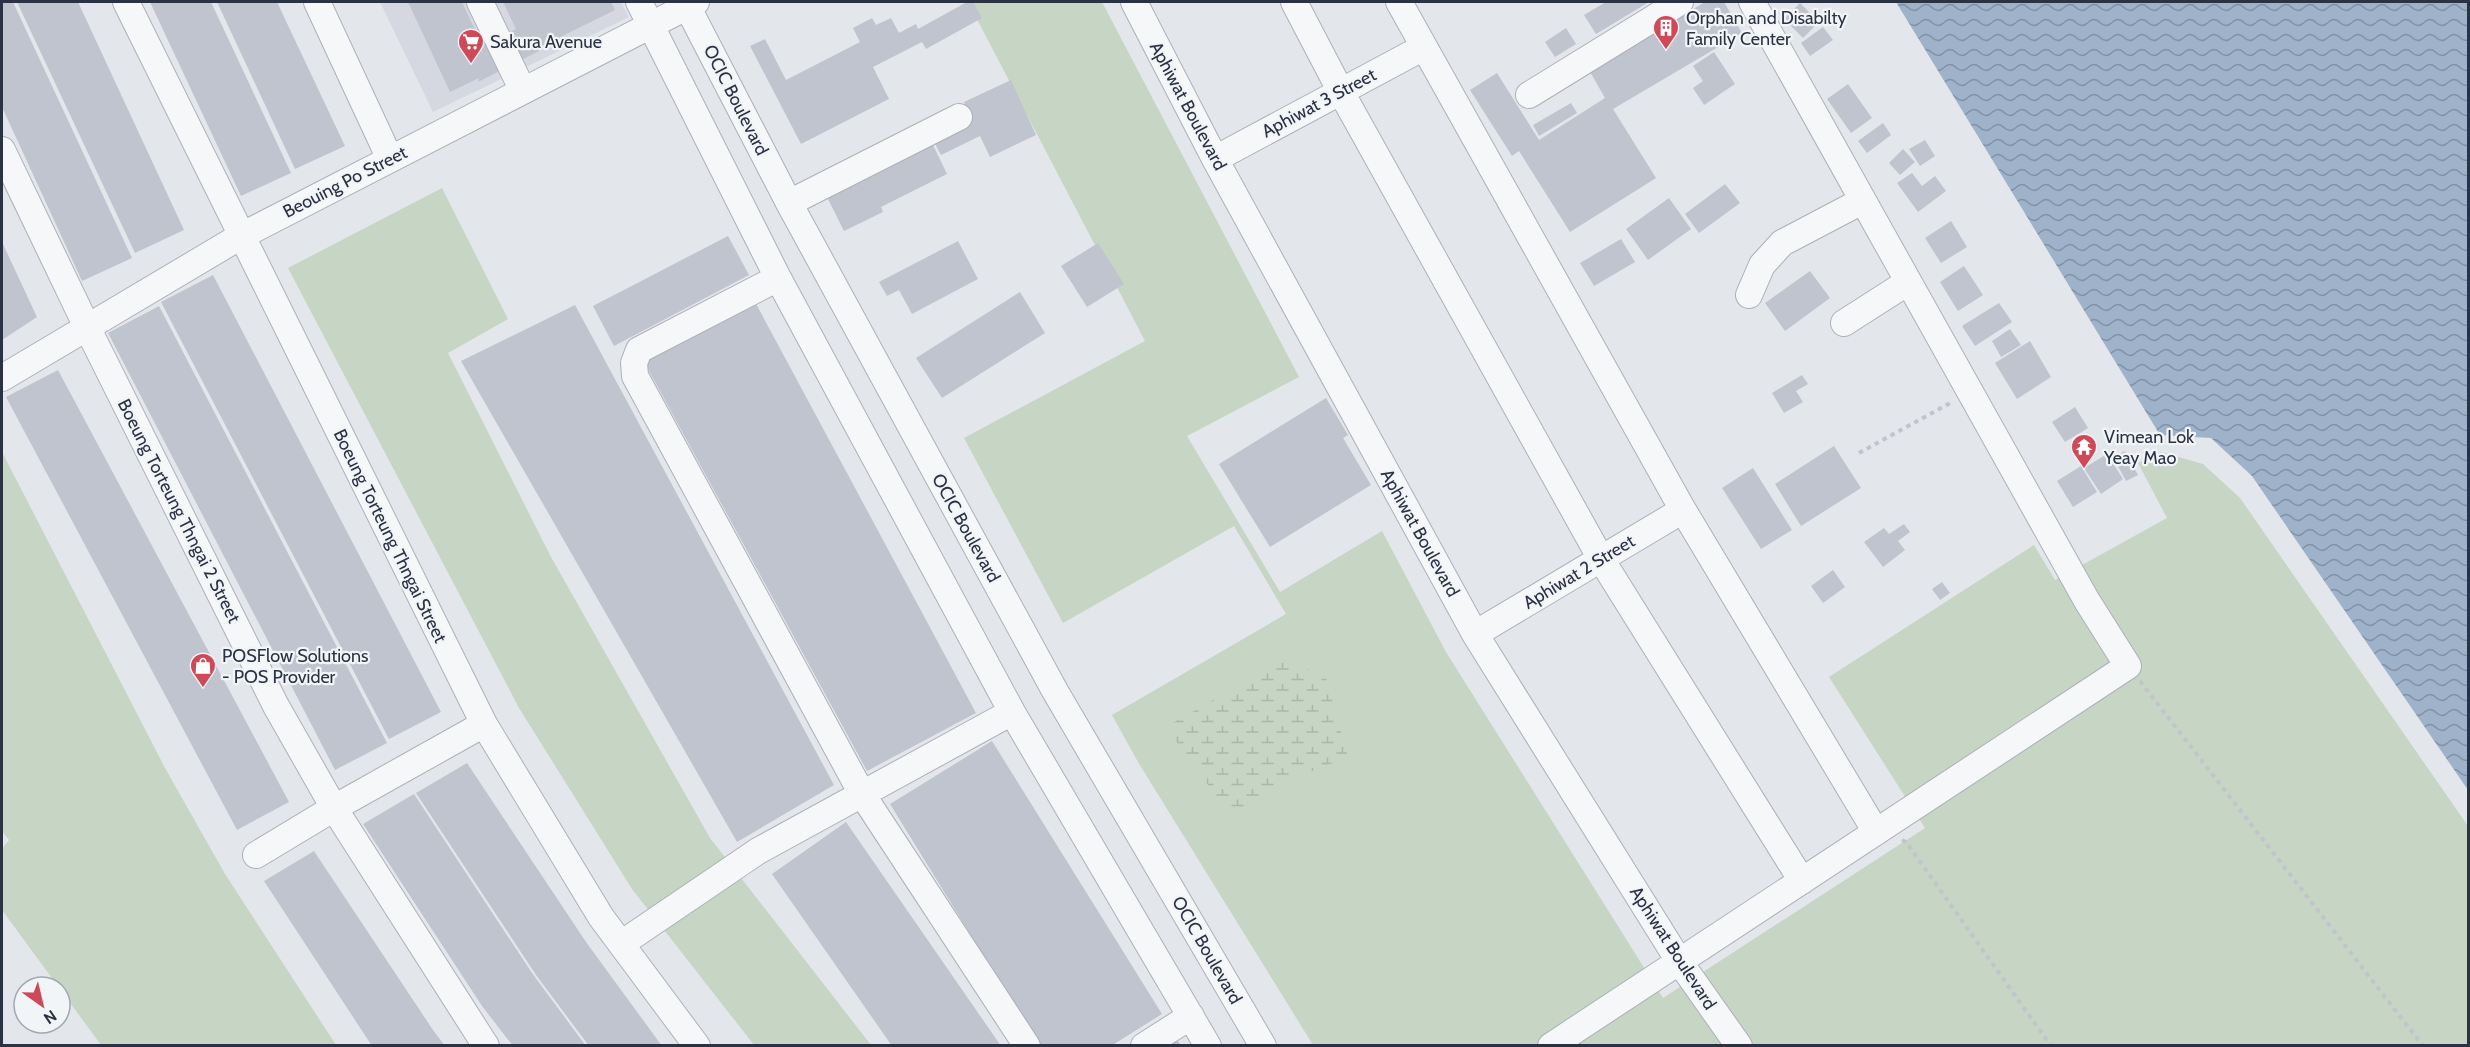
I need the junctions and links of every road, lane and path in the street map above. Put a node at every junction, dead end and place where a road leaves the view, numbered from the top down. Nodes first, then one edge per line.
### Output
1 (126, 2) edge
2 (316, 2) edge
3 (480, 2) edge
4 (639, 2) edge
5 (1134, 2) edge
6 (1294, 2) edge
7 (1400, 2) edge
8 (1680, 2) edge
9 (1752, 2) edge
10 (690, 3) edge
11 (650, 26) junction
12 (1424, 47) junction
13 (523, 91) junction
14 (1341, 92) junction
15 (1528, 94) dead end
16 (959, 117) dead end
17 (2, 150) edge
18 (390, 159) junction
19 (1215, 159) junction
20 (1863, 201) junction
21 (789, 202) junction
22 (241, 236) junction
23 (778, 279) junction
24 (1908, 282) junction
25 (1749, 295) dead end
26 (1844, 323) dead end
27 (87, 327) junction
28 (2, 378) edge
29 (1971, 391) junction
30 (1859, 453) dead end
31 (1683, 510) junction
32 (1601, 559) junction
33 (1475, 634) junction
34 (2128, 666) junction
35 (1012, 712) junction
36 (484, 724) junction
37 (862, 794) junction
38 (334, 808) junction
39 (1876, 832) junction
40 (255, 855) dead end
41 (1802, 880) junction
42 (621, 944) junction
43 (1678, 962) junction
44 (1191, 1016) junction
45 (486, 1046) edge
46 (697, 1046) edge
47 (1027, 1046) edge
48 (1144, 1046) edge
49 (1208, 1046) edge
50 (1263, 1046) edge
51 (1551, 1046) edge
52 (1739, 1046) edge
53 (2051, 1046) edge
54 (2423, 1046) edge

1 - 22 street, Boeung Torteung Thngai Street
2 - 18 street
3 - 13 street
4 - 11 street
5 - 19 street, Aphiwat Boulevard
6 - 14 street
7 - 12 street
8 - 15 street
9 - 20 street
10 - 11 street, Beouing Po Street
10 - 21 street, OCIC Boulevard
11 - 13 street, Beouing Po Street
11 - 23 street
12 - 14 street, Aphiwat 3 Street
12 - 31 street
13 - 18 street, Beouing Po Street
14 - 19 street, Aphiwat 3 Street
14 - 32 street
16 - 21 street
17 - 27 street, Boeung Torteung Thngai 2 Street
18 - 22 street, Beouing Po Street
19 - 33 street, Aphiwat Boulevard
20 - 24 street
20 - 25 street
21 - 50 street, OCIC Boulevard
22 - 27 street, Beouing Po Street
22 - 36 street, Boeung Torteung Thngai Street
23 - 35 street
23 - 37 street
24 - 26 street
24 - 29 street
27 - 28 street, Beouing Po Street
27 - 38 street, Boeung Torteung Thngai 2 Street
29 - 30 path
29 - 34 street
31 - 32 street, Aphiwat 2 Street
31 - 39 street
32 - 33 street, Aphiwat 2 Street
32 - 41 street
33 - 43 street, Aphiwat Boulevard
34 - 39 street
34 - 54 path
35 - 37 street
35 - 44 street
36 - 38 street
36 - 42 street, Boeung Torteung Thngai Street
37 - 42 street
37 - 47 street
38 - 40 street
38 - 45 street, Boeung Torteung Thngai 2 Street
39 - 41 street
39 - 53 path
41 - 43 street
42 - 46 street, Boeung Torteung Thngai Street
43 - 51 street
43 - 52 street, Aphiwat Boulevard
44 - 48 street
44 - 49 street

